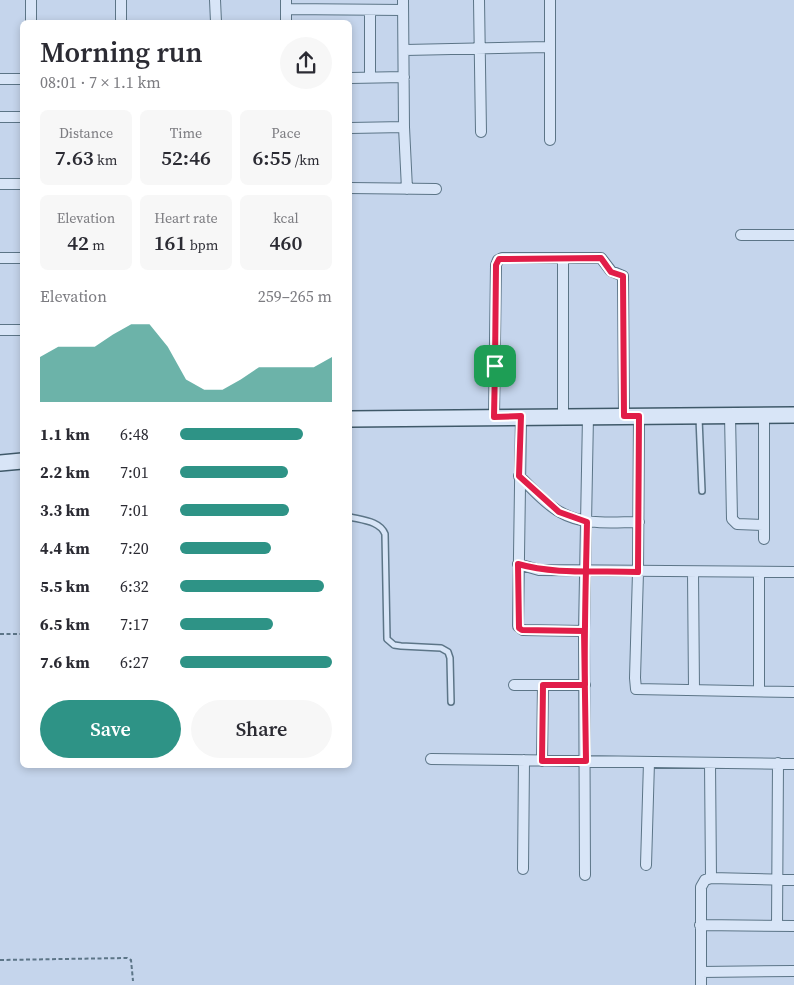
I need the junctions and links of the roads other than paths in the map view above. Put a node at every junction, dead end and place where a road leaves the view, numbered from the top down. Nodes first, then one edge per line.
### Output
1 (30, 0) edge
2 (121, 0) edge
3 (215, 0) edge
4 (479, 0) edge
5 (550, 0) edge
6 (286, 4) edge
7 (403, 5) edge
8 (370, 10) junction
9 (31, 20) edge
10 (121, 20) edge
11 (216, 20) edge
12 (286, 20) edge
13 (550, 47) junction
14 (479, 48) junction
15 (405, 50) junction
16 (404, 77) junction
17 (352, 78) edge
18 (370, 78) junction
19 (0, 79) edge
20 (20, 79) edge
21 (0, 117) edge
22 (20, 117) edge
23 (404, 127) junction
24 (352, 128) edge
25 (481, 132) dead end
26 (550, 140) dead end
27 (0, 184) edge
28 (20, 184) edge
29 (352, 188) edge
30 (407, 188) junction
31 (436, 188) dead end
32 (741, 235) dead end
33 (794, 235) edge
34 (0, 258) edge
35 (20, 258) edge
36 (563, 259) junction
37 (0, 330) edge
38 (20, 330) edge
39 (699, 415) junction
40 (730, 415) junction
41 (764, 415) junction
42 (794, 415) edge
43 (521, 416) junction
44 (588, 416) junction
45 (631, 416) junction
46 (494, 417) junction
47 (563, 417) junction
48 (352, 419) edge
49 (20, 461) edge
50 (0, 462) edge
51 (519, 476) junction
52 (702, 491) dead end
53 (352, 518) edge
54 (587, 522) junction
55 (639, 522) junction
56 (764, 525) junction
57 (764, 539) dead end
58 (518, 564) junction
59 (586, 570) junction
60 (638, 572) junction
61 (693, 572) junction
62 (759, 572) junction
63 (794, 572) edge
64 (584, 631) junction
65 (514, 685) dead end
66 (543, 685) junction
67 (585, 685) junction
68 (694, 690) junction
69 (759, 691) junction
70 (794, 692) edge
71 (451, 702) dead end
72 (431, 759) dead end
73 (524, 760) junction
74 (542, 761) junction
75 (586, 761) junction
76 (649, 762) junction
77 (710, 763) junction
78 (778, 763) junction
79 (794, 764) edge
80 (646, 865) dead end
81 (523, 869) dead end
82 (585, 876) dead end
83 (711, 878) junction
84 (777, 880) junction
85 (794, 880) edge
86 (700, 924) junction
87 (777, 926) junction
88 (794, 926) edge
89 (794, 971) edge
90 (701, 972) junction
91 (701, 985) edge

1 - 9 street
2 - 10 street
3 - 11 street
4 - 14 street
5 - 13 street
6 - 8 street
6 - 12 street
7 - 8 street
7 - 15 street
8 - 18 street
13 - 14 street
13 - 26 street
14 - 15 street
14 - 25 street
15 - 16 street
16 - 18 street
16 - 23 street
17 - 18 street
19 - 20 street
21 - 22 street
23 - 24 street
23 - 30 street
27 - 28 street
29 - 30 street
30 - 31 street
32 - 33 street
34 - 35 street
36 - 45 street
36 - 46 street
36 - 47 street
37 - 38 street
39 - 40 street
39 - 45 street
39 - 52 lane
40 - 41 street
40 - 56 street
41 - 42 street
41 - 56 street
43 - 46 street
43 - 47 street
43 - 51 street
44 - 45 street
44 - 47 street
44 - 54 street
45 - 55 street
46 - 48 street
49 - 50 street
51 - 54 street
51 - 58 street
53 - 71 lane
54 - 55 street
54 - 59 street
55 - 60 street
56 - 57 street
58 - 59 street
58 - 64 street
59 - 60 street
59 - 64 street
60 - 61 street
60 - 68 street
61 - 62 street
61 - 68 street
62 - 63 street
62 - 69 street
64 - 67 street
65 - 66 street
66 - 67 street
66 - 74 street
67 - 75 street
68 - 69 street
69 - 70 street
72 - 73 street
73 - 74 street
73 - 81 street
74 - 75 street
75 - 76 street
75 - 82 street
76 - 77 street
76 - 80 street
77 - 78 street
77 - 83 street
78 - 79 street
78 - 84 street
83 - 84 street
83 - 86 street
84 - 85 street
84 - 87 street
86 - 87 street
86 - 90 street
87 - 88 street
89 - 90 street
90 - 91 street

